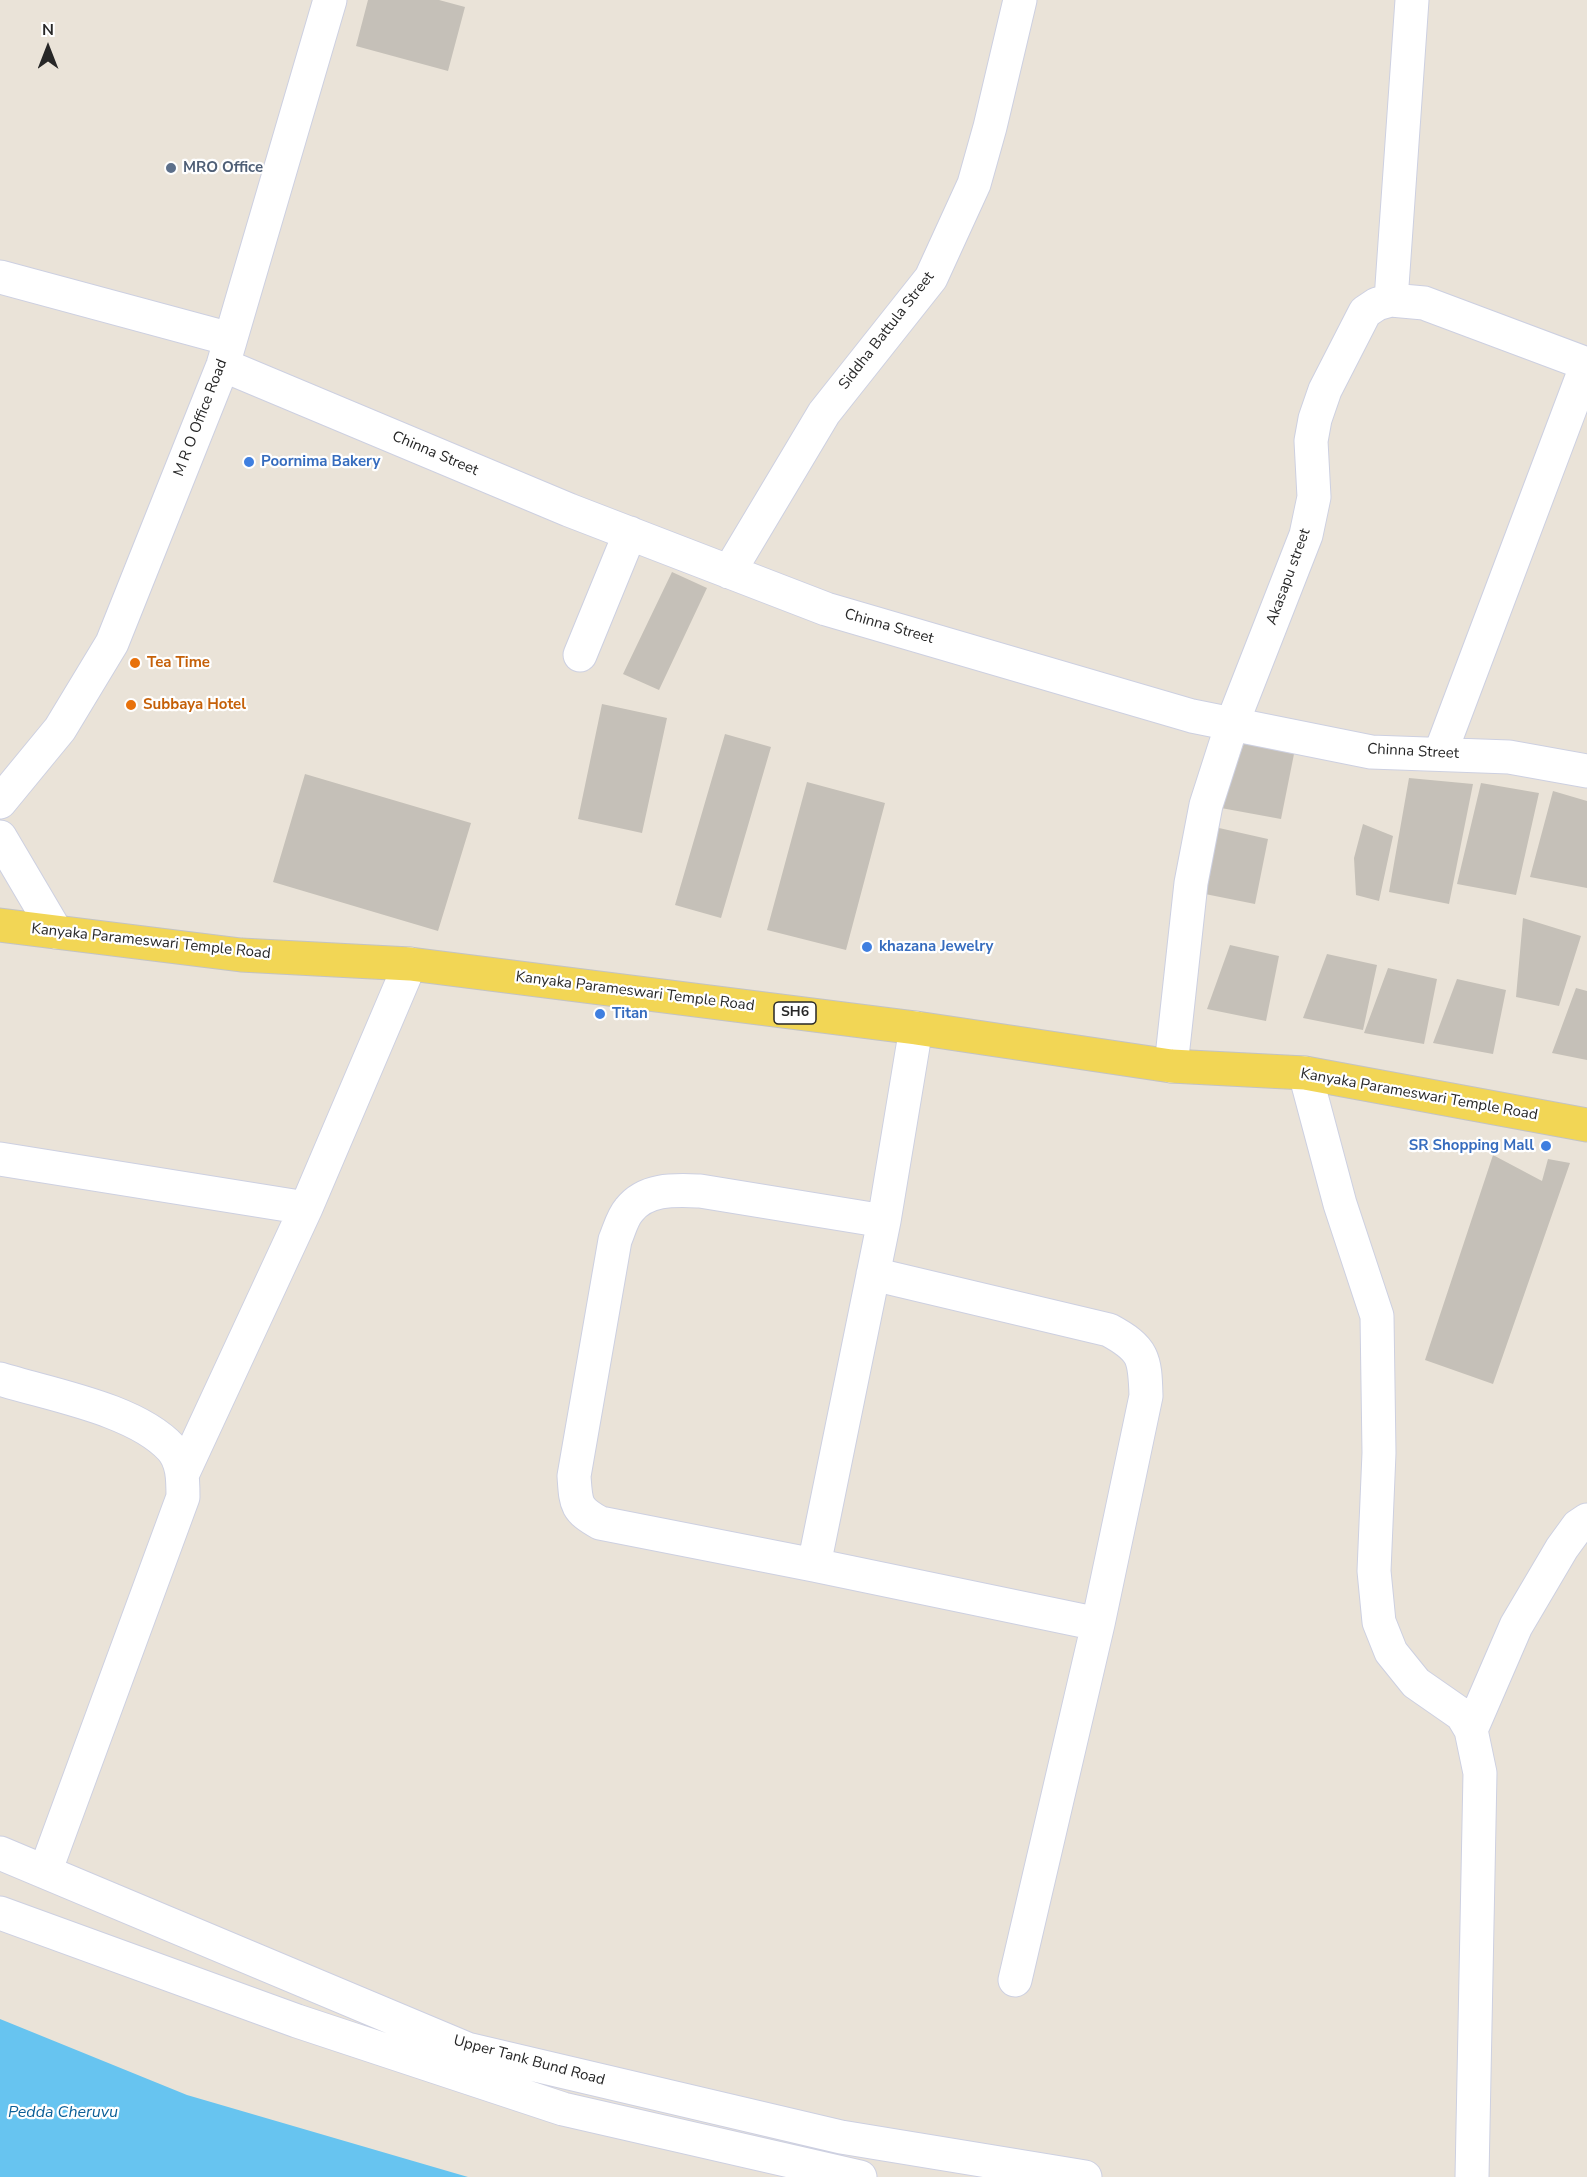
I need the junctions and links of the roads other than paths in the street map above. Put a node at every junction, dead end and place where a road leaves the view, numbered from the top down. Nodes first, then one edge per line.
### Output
1 (330, 0) edge
2 (1020, 0) edge
3 (1412, 0) edge
4 (0, 277) edge
5 (1390, 300) junction
6 (226, 352) junction
7 (1587, 364) edge
8 (630, 533) junction
9 (729, 572) junction
10 (580, 655) dead end
11 (1232, 724) junction
12 (1440, 754) junction
13 (1587, 771) edge
14 (0, 802) edge
15 (0, 837) edge
16 (0, 925) edge
17 (56, 932) junction
18 (410, 963) junction
19 (916, 1028) junction
20 (1171, 1066) junction
21 (1305, 1073) junction
22 (1587, 1125) edge
23 (0, 1159) edge
24 (306, 1208) junction
25 (884, 1221) junction
26 (873, 1275) junction
27 (0, 1379) edge
28 (183, 1473) junction
29 (1587, 1520) edge
30 (814, 1565) junction
31 (1098, 1624) junction
32 (1471, 1730) junction
33 (0, 1853) edge
34 (45, 1872) junction
35 (0, 1913) edge
36 (1015, 1980) dead end
37 (860, 2177) edge
38 (1085, 2177) edge
39 (1472, 2177) edge

1 - 6 street, M R O Office Road
2 - 9 street, Siddha Battula Street
3 - 5 street
4 - 6 street, Chinna Street
5 - 7 street
5 - 11 street, Akasapu street
6 - 8 street, Chinna Street
6 - 14 street, M R O Office Road
7 - 12 street
8 - 9 street, Chinna Street
8 - 10 street
9 - 11 street, Chinna Street
11 - 12 street, Chinna Street
11 - 20 street, Akasapu street
12 - 13 street, Chinna Street
15 - 17 street
16 - 17 main road, Kanyaka Parameswari Temple Road / SH6
17 - 18 main road, Kanyaka Parameswari Temple Road / SH6
18 - 19 main road, Kanyaka Parameswari Temple Road / SH6
18 - 24 street
19 - 20 main road, Kanyaka Parameswari Temple Road / SH6
19 - 25 street
20 - 21 main road, Kanyaka Parameswari Temple Road / SH6
21 - 22 main road, Kanyaka Parameswari Temple Road / SH6
21 - 32 street
23 - 24 street
24 - 28 street
25 - 26 street
25 - 30 street
26 - 30 street
26 - 31 street
27 - 28 street
28 - 34 street
29 - 32 street
30 - 31 street
31 - 36 street
32 - 39 street
33 - 34 street, Upper Tank Bund Road
34 - 38 street, Upper Tank Bund Road
35 - 37 street, Upper Tank Bund Road

